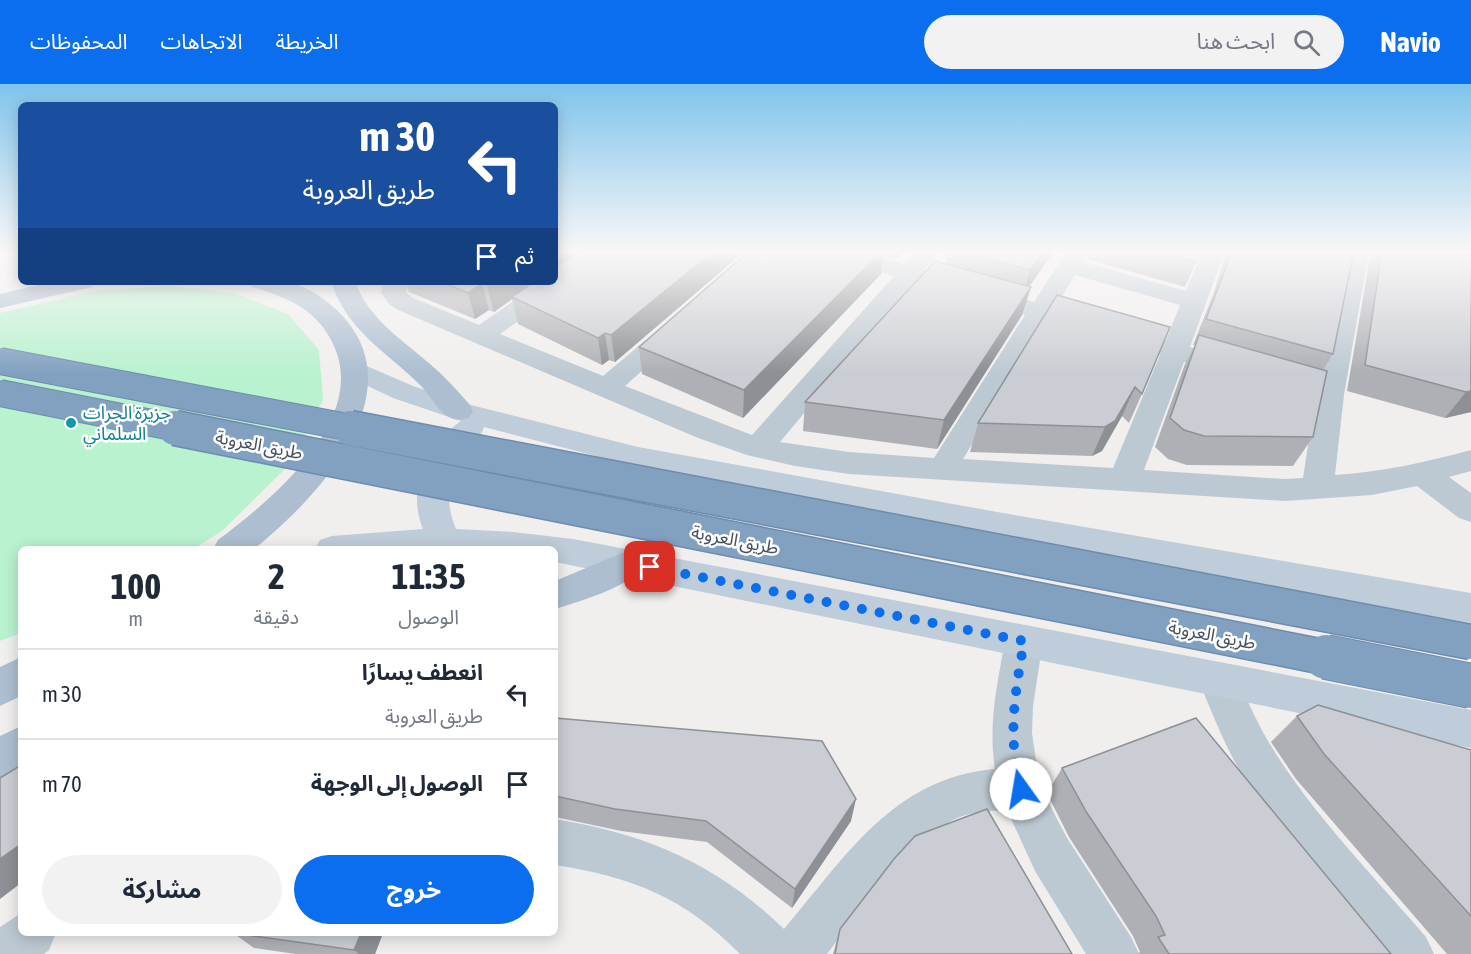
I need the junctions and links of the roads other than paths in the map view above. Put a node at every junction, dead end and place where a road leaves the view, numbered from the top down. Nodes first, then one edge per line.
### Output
1 (37, 292) edge
2 (287, 292) edge
3 (336, 292) edge
4 (347, 292) edge
5 (393, 292) edge
6 (544, 292) edge
7 (893, 292) edge
8 (973, 292) edge
9 (1052, 292) edge
10 (1168, 292) edge
11 (1198, 292) edge
12 (1350, 292) edge
13 (30, 293) junction
14 (0, 295) edge
15 (0, 301) edge
16 (1194, 301) junction
17 (1040, 311) junction
18 (693, 312) edge
19 (334, 321) junction
20 (481, 336) junction
21 (1175, 351) junction
22 (0, 361) edge
23 (355, 369) junction
24 (606, 388) junction
25 (0, 393) edge
26 (1330, 395) junction
27 (471, 415) junction
28 (758, 448) junction
29 (1471, 460) edge
30 (942, 469) junction
31 (1423, 474) junction
32 (1124, 480) junction
33 (1317, 489) junction
34 (1471, 510) edge
35 (444, 540) junction
36 (234, 546) edge
37 (358, 546) edge
38 (536, 546) edge
39 (558, 550) edge
40 (629, 563) junction
41 (558, 594) edge
42 (1471, 608) edge
43 (1024, 641) junction
44 (1471, 642) edge
45 (18, 656) edge
46 (0, 661) edge
47 (18, 676) edge
48 (1218, 679) junction
49 (1471, 687) edge
50 (0, 689) edge
51 (1471, 729) edge
52 (18, 747) edge
53 (0, 759) edge
54 (1021, 789) junction
55 (558, 842) edge
56 (28, 936) edge
57 (4, 954) edge
58 (774, 954) edge
59 (795, 954) edge
60 (1114, 954) edge
61 (1409, 954) edge

1 - 13 main road
2 - 19 main road
3 - 19 main road
4 - 27 main road
5 - 20 street
6 - 20 street
7 - 28 street
8 - 17 street
9 - 17 street
10 - 16 street
11 - 16 street
12 - 26 street
13 - 14 main road
13 - 15 main road
16 - 21 street
17 - 21 street
17 - 30 street
18 - 24 street
19 - 23 main road
20 - 24 street
21 - 26 street
21 - 32 street
22 - 44 highway, طريق العروبة, bridge
23 - 27 main road
23 - 36 main road
24 - 28 street
25 - 49 highway, طريق العروبة, bridge
26 - 33 street
27 - 35 main road
27 - 42 main road
28 - 30 street
29 - 31 street
30 - 32 street
31 - 33 street
31 - 34 street
32 - 33 street
35 - 37 main road
35 - 38 main road
39 - 40 main road
40 - 41 main road
40 - 43 main road
43 - 48 main road
43 - 54 street
45 - 46 main road
47 - 50 main road
48 - 51 main road
48 - 61 street
52 - 53 main road
54 - 59 street
54 - 60 street
55 - 58 street
56 - 57 street

